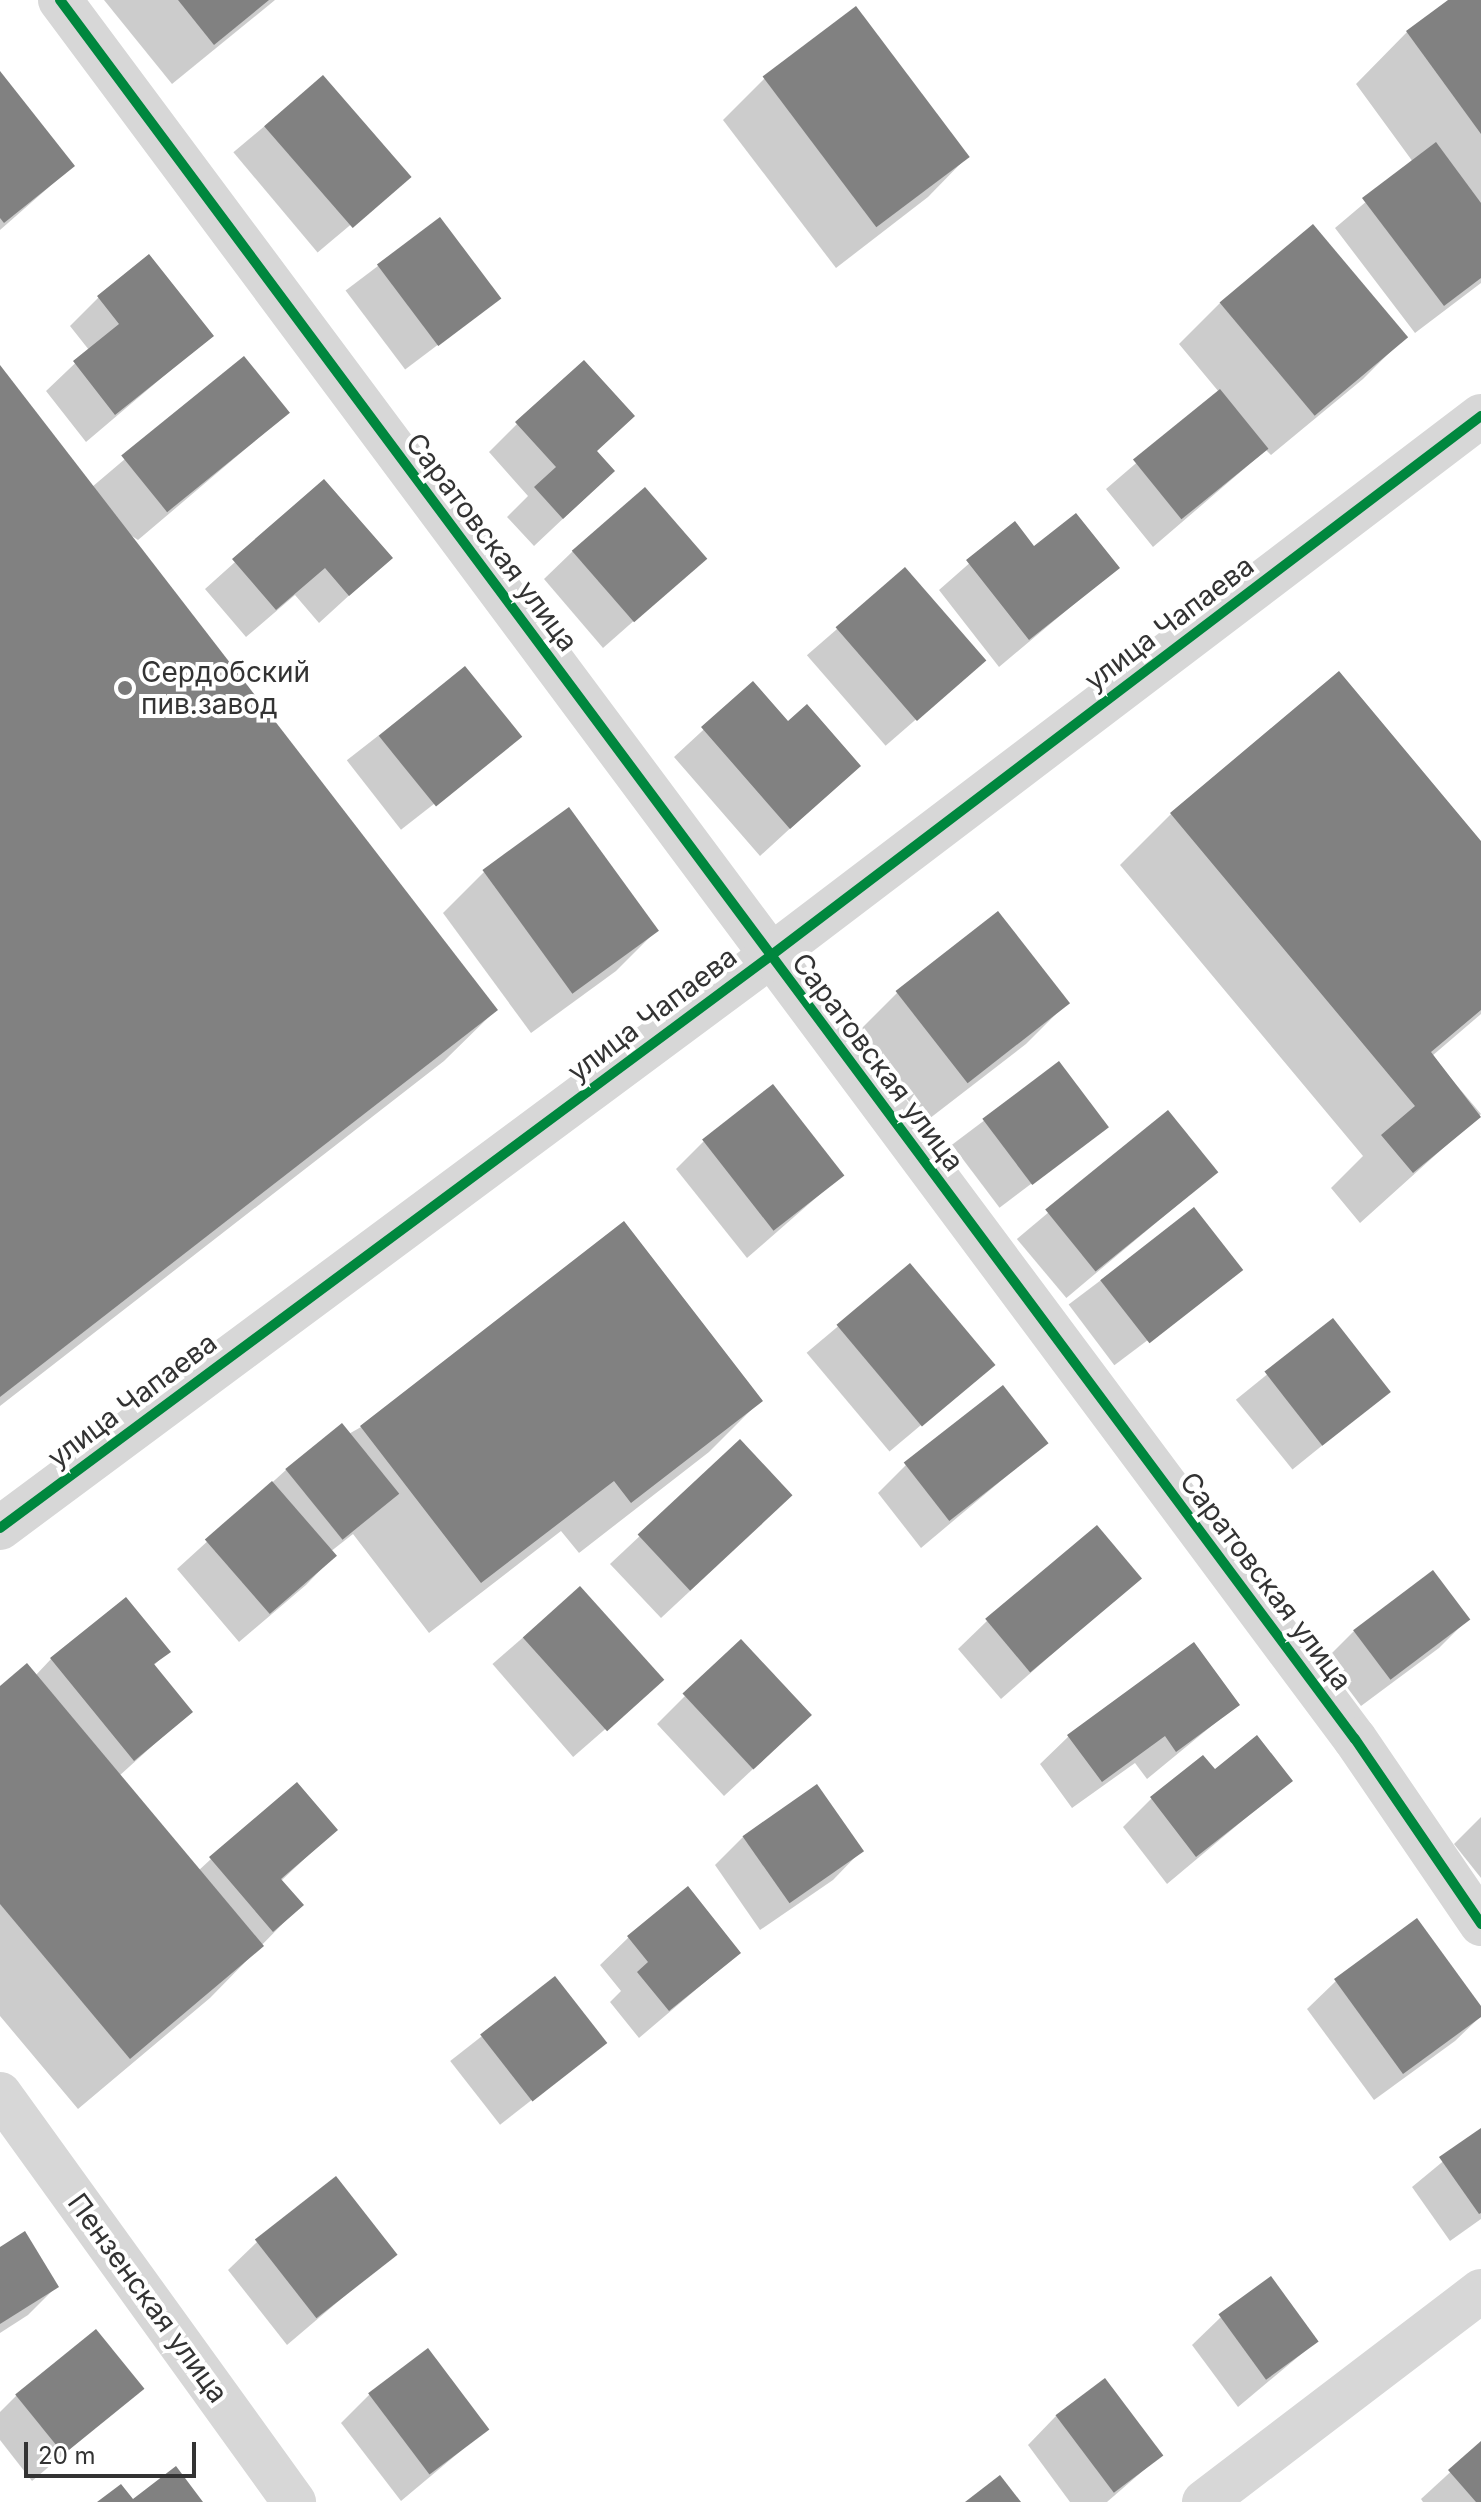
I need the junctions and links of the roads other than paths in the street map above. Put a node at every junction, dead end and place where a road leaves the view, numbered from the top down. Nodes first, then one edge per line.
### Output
1 (60, 0) edge
2 (1481, 416) edge
3 (769, 957) junction
4 (0, 1528) edge
5 (1481, 1924) edge
6 (0, 2094) edge
7 (1481, 2291) edge
8 (294, 2502) edge
9 (1204, 2502) edge

1 - 3 street, Саратовская улица
2 - 3 street, улица Чапаева
3 - 4 street, улица Чапаева
3 - 5 street, Саратовская улица
6 - 8 street, Пензенская улица
7 - 9 street

